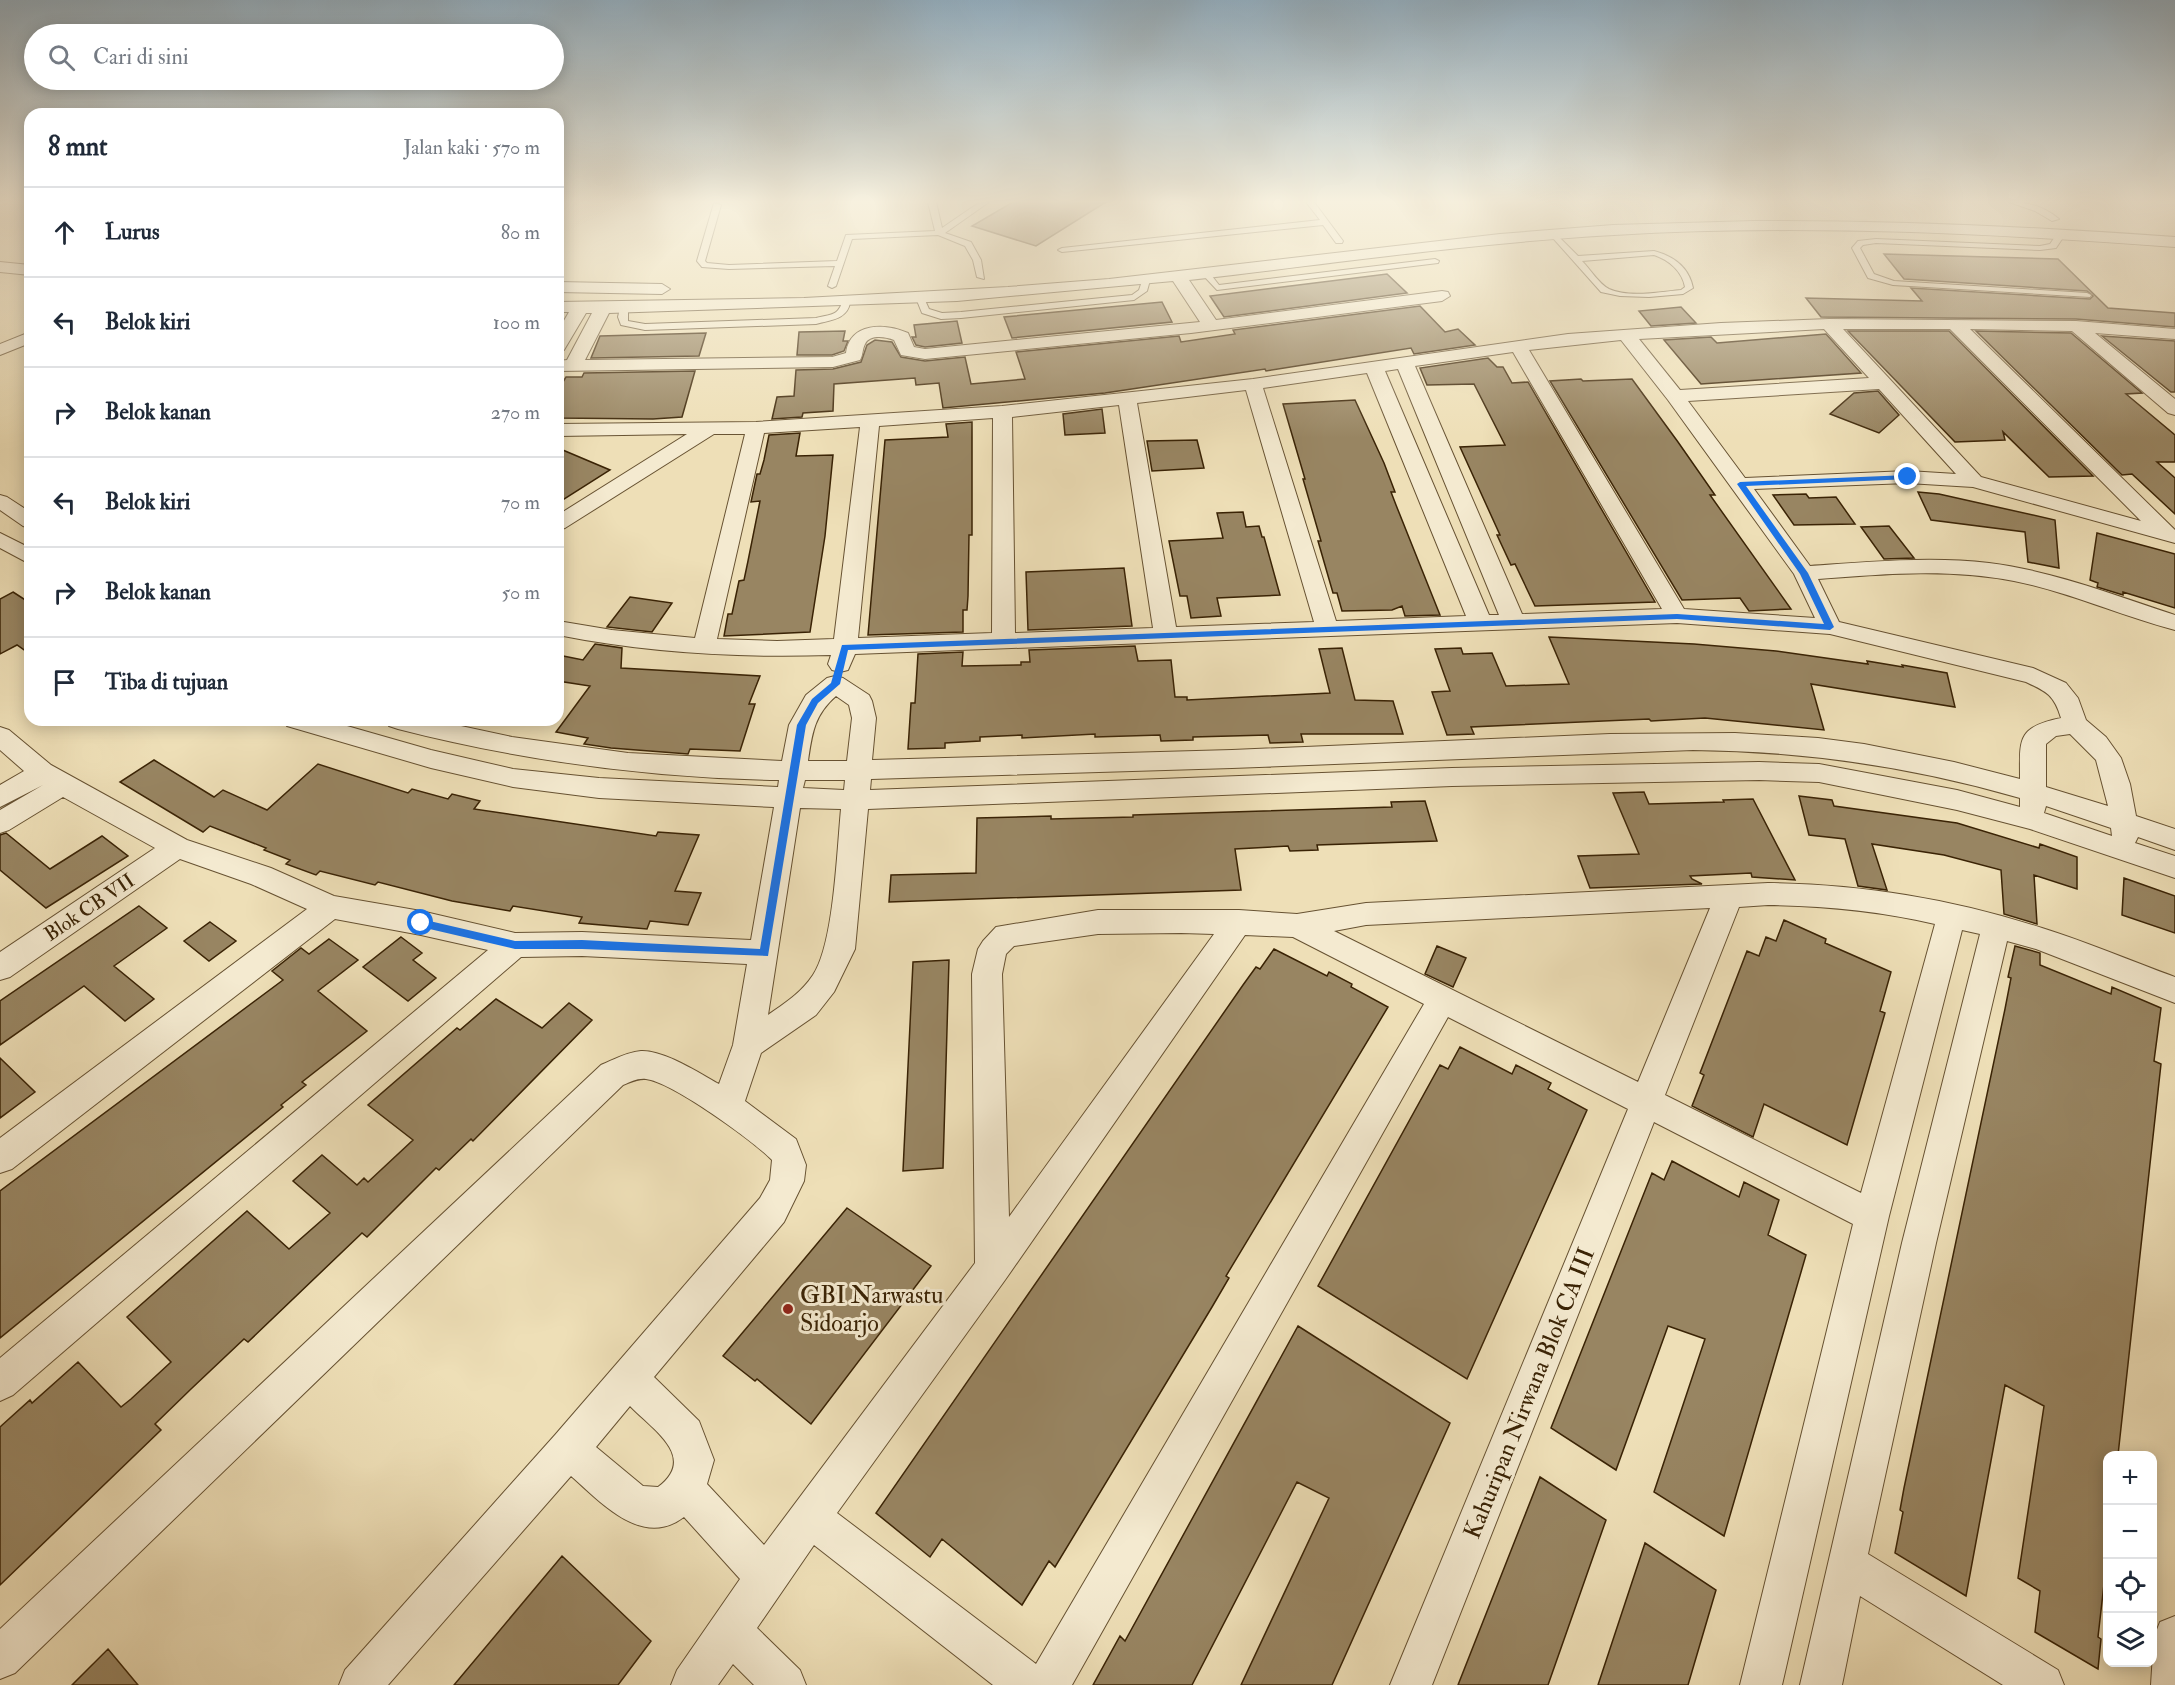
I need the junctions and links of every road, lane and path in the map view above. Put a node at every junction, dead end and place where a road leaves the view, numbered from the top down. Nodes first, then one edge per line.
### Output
1 (829, 281) edge
2 (1133, 281) edge
3 (1155, 281) edge
4 (1181, 281) edge
5 (1211, 281) edge
6 (1247, 281) edge
7 (1275, 281) edge
8 (1596, 281) edge
9 (1689, 281) edge
10 (1886, 281) edge
11 (1248, 284) junction
12 (855, 285) dead end
13 (826, 286) joint
14 (564, 287) edge
15 (681, 288) dead end
16 (2087, 295) dead end
17 (1442, 297) dead end
18 (565, 309) edge
19 (603, 309) junction
20 (1829, 324) junction
21 (1955, 324) junction
22 (1211, 325) junction
23 (2076, 326) junction
24 (1191, 328) junction
25 (2175, 334) edge
26 (1626, 335) junction
27 (24, 340) edge
28 (1519, 347) junction
29 (0, 350) edge
30 (1405, 363) junction
31 (565, 366) edge
32 (1374, 367) junction
33 (1883, 383) junction
34 (1253, 384) junction
35 (1675, 396) junction
36 (1127, 399) junction
37 (2175, 409) edge
38 (1002, 412) junction
39 (870, 421) junction
40 (710, 429) junction
41 (756, 429) junction
42 (564, 430) edge
43 (1974, 481) junction
44 (1740, 484) junction
45 (0, 501) edge
46 (24, 518) edge
47 (564, 520) edge
48 (2171, 536) edge
49 (0, 539) edge
50 (24, 553) edge
51 (1804, 573) junction
52 (1677, 616) junction
53 (1514, 623) junction
54 (2175, 623) edge
55 (1481, 624) junction
56 (1830, 627) junction
57 (1327, 628) junction
58 (564, 629) edge
59 (1166, 634) junction
60 (1004, 640) junction
61 (704, 647) junction
62 (845, 647) junction
63 (835, 684) junction
64 (2075, 724) junction
65 (317, 726) edge
66 (420, 726) edge
67 (0, 736) edge
68 (1441, 750) junction
69 (860, 770) junction
70 (1452, 777) junction
71 (52, 779) junction
72 (791, 783) junction
73 (2032, 792) junction
74 (0, 797) edge
75 (854, 800) junction
76 (2033, 820) junction
77 (2124, 822) junction
78 (0, 823) edge
79 (2175, 840) edge
80 (177, 847) junction
81 (2126, 849) junction
82 (2175, 867) edge
83 (1728, 897) junction
84 (330, 907) junction
85 (1951, 916) junction
86 (1239, 922) junction
87 (1297, 926) junction
88 (1996, 926) junction
89 (515, 945) junction
90 (765, 953) junction
91 (0, 968) edge
92 (2175, 990) edge
93 (1442, 1000) junction
94 (748, 1045) junction
95 (1646, 1101) junction
96 (727, 1106) junction
97 (0, 1158) edge
98 (1872, 1216) junction
99 (993, 1268) junction
100 (629, 1379) junction
101 (0, 1382) edge
102 (569, 1449) junction
103 (686, 1490) junction
104 (810, 1517) junction
105 (1846, 1564) junction
106 (766, 1577) junction
107 (730, 1632) junction
108 (2175, 1637) edge
109 (0, 1658) edge
110 (360, 1685) edge
111 (692, 1685) edge
112 (785, 1685) edge
113 (1028, 1685) edge
114 (1048, 1685) edge
115 (1411, 1685) edge
116 (1761, 1685) edge
117 (1821, 1685) edge
118 (2043, 1685) edge
119 (2172, 1685) edge

1 - 13 lane
2 - 19 street
3 - 24 street
4 - 22 street
5 - 11 lane
6 - 11 lane
7 - 11 lane
8 - 9 lane
10 - 16 lane
12 - 13 street
14 - 15 street
17 - 22 street
18 - 19 street
19 - 31 street
20 - 21 street
20 - 26 street
20 - 33 street
21 - 23 street
21 - 48 street
22 - 24 street
23 - 25 street
23 - 37 street
24 - 31 street
26 - 28 street
26 - 35 street
27 - 29 street
28 - 30 street
28 - 52 street
30 - 32 street
30 - 53 street
32 - 34 street
32 - 55 street
33 - 35 street
33 - 43 street
34 - 36 street
34 - 57 street
35 - 44 street
36 - 38 street
36 - 59 street
38 - 39 street
38 - 60 street
39 - 41 street
39 - 62 street
40 - 41 street
40 - 42 street
40 - 47 street
41 - 61 street
43 - 44 street
43 - 48 street
44 - 51 street
45 - 46 street
49 - 50 street
51 - 54 street
51 - 56 street
52 - 53 street
52 - 56 street
53 - 55 street
55 - 57 street
56 - 64 street
57 - 59 street
58 - 61 street
59 - 60 street
60 - 62 street
61 - 62 street
62 - 63 street
63 - 69 street
63 - 72 street
64 - 73 street
64 - 77 street
65 - 72 street
66 - 72 street
67 - 71 street
68 - 69 street
68 - 70 street
68 - 73 street
69 - 72 street
69 - 75 street
70 - 75 street
70 - 76 street
71 - 74 street
71 - 78 street
71 - 80 street
72 - 75 street
72 - 90 street
73 - 76 street
73 - 77 street
75 - 94 street
76 - 81 street
77 - 79 street
77 - 81 street
80 - 84 street
80 - 91 street, Blok CB VII
81 - 82 street
83 - 85 street
83 - 87 street
83 - 95 street, Kahuripan Nirwana Blok CA III
84 - 89 street
84 - 97 street
85 - 88 street
85 - 98 street
86 - 87 street
86 - 99 street
86 - 99 street
87 - 93 street
88 - 92 street
88 - 105 street
89 - 90 street
89 - 101 street
90 - 94 street
93 - 95 street
93 - 114 street
94 - 96 street
95 - 98 street
95 - 115 street, Kahuripan Nirwana Blok CA III
96 - 100 street
96 - 109 street
98 - 116 street
99 - 104 street
100 - 102 street
100 - 103 street
102 - 103 street
102 - 110 street
103 - 106 street
104 - 106 street
104 - 113 street
105 - 117 street
105 - 118 street
106 - 107 street
107 - 111 street
107 - 112 street
108 - 119 street

